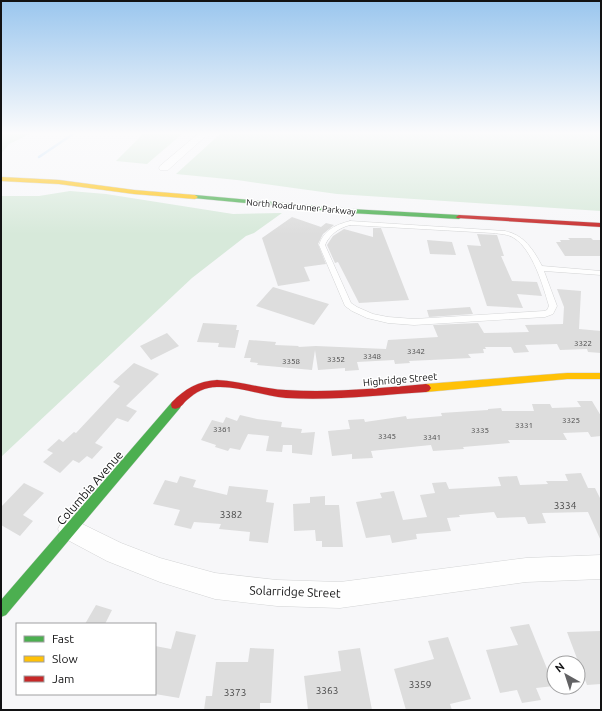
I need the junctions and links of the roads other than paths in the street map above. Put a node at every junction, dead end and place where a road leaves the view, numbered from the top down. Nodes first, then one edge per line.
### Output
1 (1, 179) edge
2 (601, 225) edge
3 (540, 268) junction
4 (601, 273) edge
5 (601, 376) edge
6 (199, 382) joint
7 (70, 529) junction
8 (601, 567) edge
9 (1, 610) edge

1 - 2 street, North Roadrunner Parkway
3 - 3 lane
3 - 4 lane
5 - 6 street, Highridge Street
6 - 7 street, Columbia Avenue
7 - 8 street, Solarridge Street
7 - 9 street, Columbia Avenue

